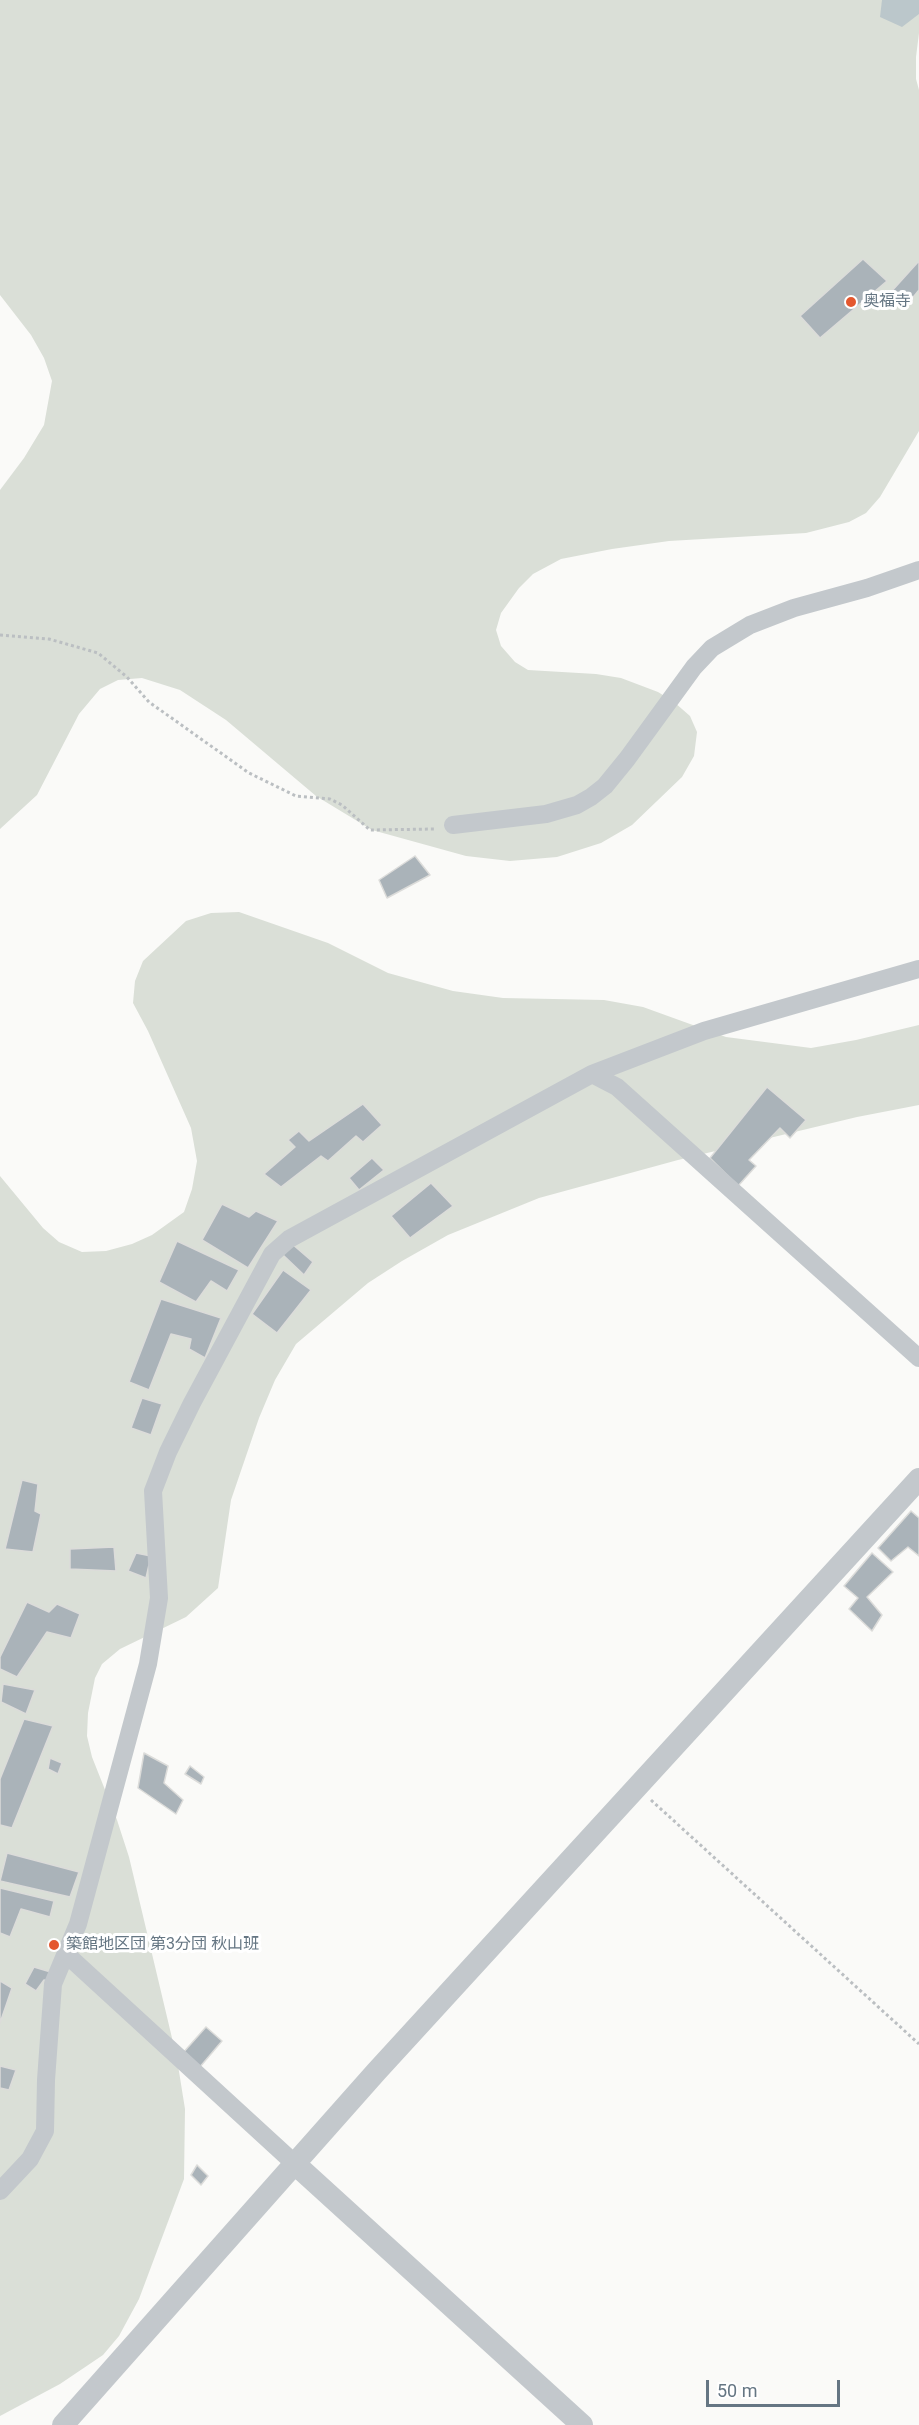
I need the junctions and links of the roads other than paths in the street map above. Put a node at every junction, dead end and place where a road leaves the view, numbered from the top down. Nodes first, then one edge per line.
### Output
1 (919, 570) edge
2 (453, 825) road end
3 (919, 969) edge
4 (592, 1074) junction
5 (919, 1358) edge
6 (919, 1479) edge
7 (66, 1954) junction
8 (294, 2163) junction
9 (0, 2191) edge
10 (63, 2425) edge
11 (582, 2425) edge

1 - 2 street
3 - 4 street
4 - 5 street
4 - 7 street
6 - 8 street
7 - 8 street
7 - 9 street
8 - 10 street
8 - 11 street

